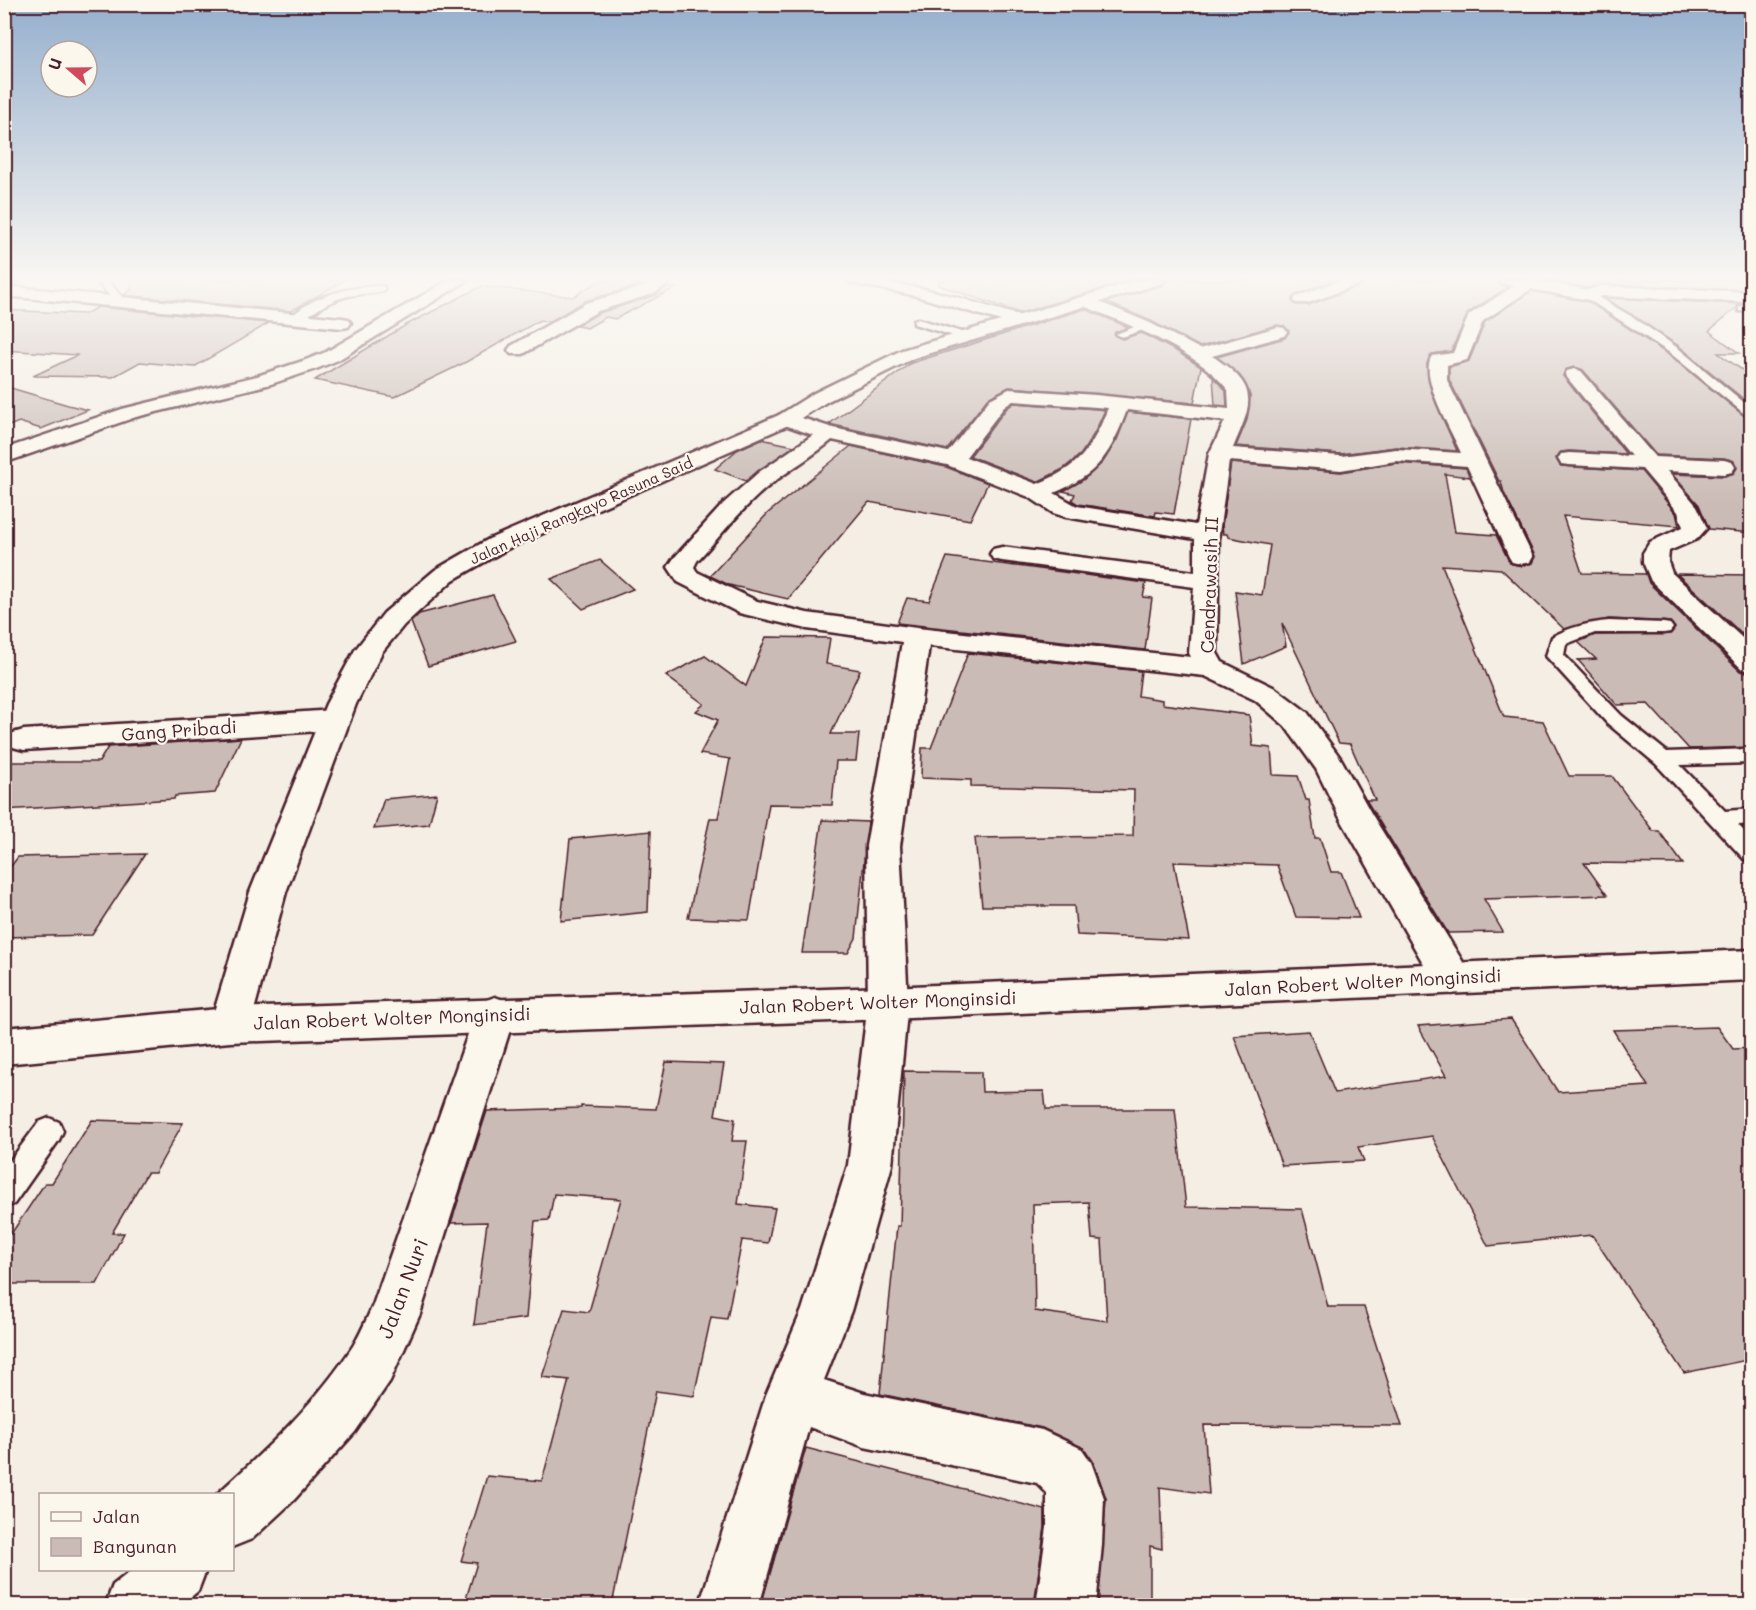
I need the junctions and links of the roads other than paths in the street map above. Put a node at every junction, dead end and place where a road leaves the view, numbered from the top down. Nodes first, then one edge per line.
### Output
1 (333, 355) edge
2 (906, 355) edge
3 (1197, 355) edge
4 (1461, 355) edge
5 (1678, 355) edge
6 (1574, 375) dead end
7 (1120, 404) junction
8 (1238, 416) junction
9 (1752, 416) edge
10 (786, 419) junction
11 (828, 433) junction
12 (1220, 454) junction
13 (4, 457) edge
14 (1569, 459) dead end
15 (953, 460) junction
16 (1477, 460) junction
17 (1646, 461) junction
18 (1724, 467) dead end
19 (1037, 492) junction
20 (1207, 534) junction
21 (1002, 554) dead end
22 (1521, 557) dead end
23 (1208, 581) junction
24 (1664, 628) dead end
25 (917, 636) junction
26 (1740, 644) edge
27 (1752, 663) edge
28 (1211, 668) junction
29 (335, 720) junction
30 (24, 740) dead end
31 (1752, 756) edge
32 (1663, 759) junction
33 (1752, 816) edge
34 (1720, 819) junction
35 (1752, 853) edge
36 (1749, 968) edge
37 (1452, 978) junction
38 (888, 1003) junction
39 (495, 1014) junction
40 (230, 1024) junction
41 (4, 1047) edge
42 (49, 1131) dead end
43 (4, 1194) edge
44 (792, 1395) junction
45 (234, 1517) edge
46 (175, 1571) edge
47 (134, 1605) edge
48 (729, 1605) edge
49 (1066, 1605) edge

1 - 13 main road
2 - 10 main road, Jalan Haji Rangkayo Rasuna Said
3 - 8 main road
4 - 16 main road
5 - 9 lane
6 - 17 main road
7 - 8 main road
7 - 15 main road
7 - 19 main road
8 - 12 main road, Cendrawasih II
10 - 11 main road
10 - 29 main road, Jalan Haji Rangkayo Rasuna Said
11 - 15 main road
11 - 25 main road
12 - 16 main road
12 - 20 main road, Cendrawasih II
14 - 17 main road
15 - 19 main road
16 - 22 main road
17 - 18 main road
17 - 26 main road
19 - 20 main road
20 - 23 main road, Cendrawasih II
21 - 23 main road
23 - 28 main road, Cendrawasih II
24 - 32 lane
25 - 28 main road
25 - 38 main road
26 - 27 main road
28 - 37 main road, Cendrawasih II
29 - 30 main road, Gang Pribadi
29 - 40 main road, Jalan Haji Rangkayo Rasuna Said
31 - 32 lane
32 - 34 lane
33 - 34 lane
34 - 35 lane
36 - 37 main road, Jalan Robert Wolter Monginsidi
37 - 38 main road, Jalan Robert Wolter Monginsidi
38 - 39 main road, Jalan Robert Wolter Monginsidi
38 - 44 main road
39 - 40 main road, Jalan Robert Wolter Monginsidi
39 - 45 main road, Jalan Nuri
40 - 41 main road, Jalan Robert Wolter Monginsidi
42 - 43 lane
44 - 48 main road
44 - 49 main road
46 - 47 main road

